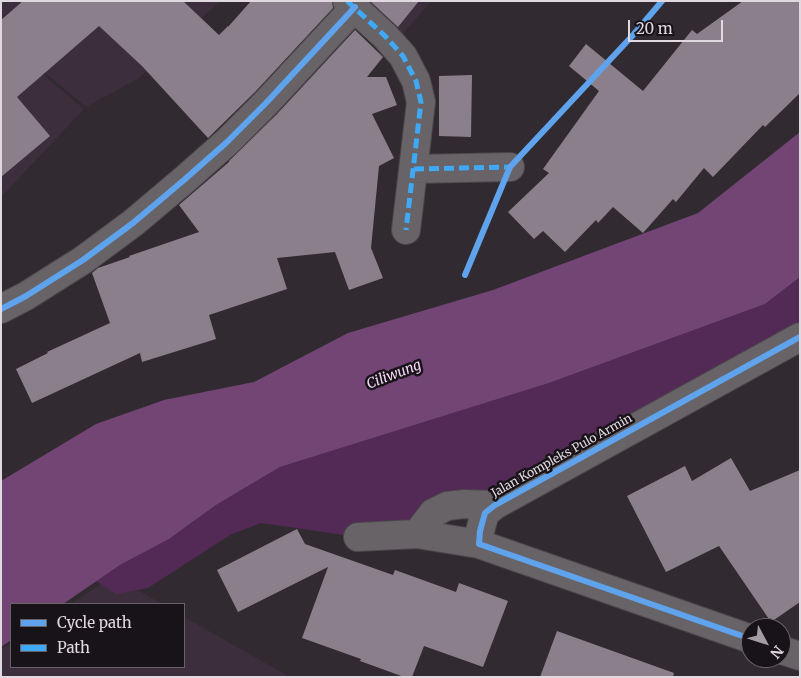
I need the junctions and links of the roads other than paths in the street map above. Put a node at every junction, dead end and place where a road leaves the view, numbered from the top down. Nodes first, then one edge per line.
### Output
1 (351, 4) edge
2 (510, 167) dead end
3 (414, 169) junction
4 (406, 230) dead end
5 (1, 309) edge
6 (800, 337) edge
7 (495, 505) junction
8 (416, 534) junction
9 (358, 537) dead end
10 (479, 544) junction
11 (741, 636) edge

1 - 3 street
1 - 5 street
2 - 3 street
3 - 4 street
6 - 7 street, Jalan Kompleks Pulo Armin
7 - 8 street
7 - 10 street, Jalan Kompleks Pulo Armin
8 - 9 street
8 - 10 street
10 - 11 street

